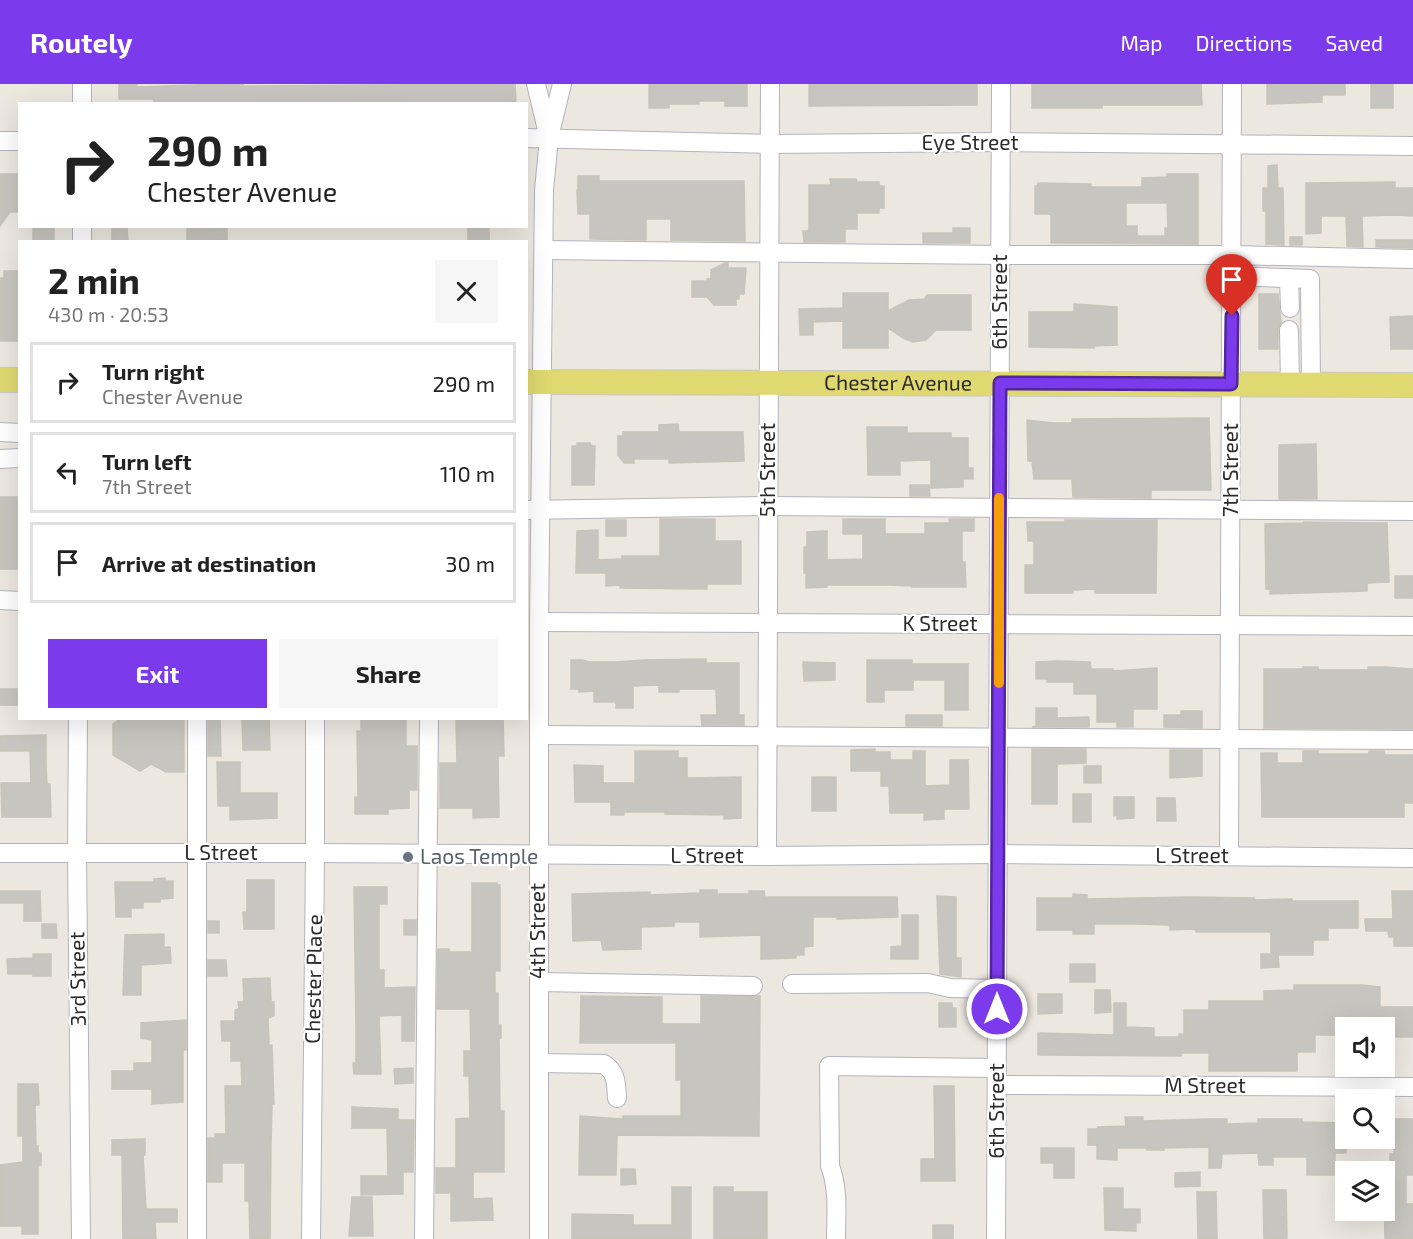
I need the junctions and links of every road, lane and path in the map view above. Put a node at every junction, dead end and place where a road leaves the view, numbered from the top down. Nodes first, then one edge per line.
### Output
1 (82, 84) edge
2 (536, 84) edge
3 (562, 84) edge
4 (770, 84) edge
5 (1001, 84) edge
6 (1232, 84) edge
7 (82, 102) edge
8 (528, 138) edge
9 (549, 138) junction
10 (0, 141) edge
11 (18, 141) edge
12 (1001, 142) junction
13 (770, 144) junction
14 (1232, 144) junction
15 (1413, 146) edge
16 (769, 253) junction
17 (1000, 255) junction
18 (1232, 255) junction
19 (1413, 259) edge
20 (538, 261) edge
21 (1232, 276) junction
22 (1289, 278) junction
23 (1290, 308) dead end
24 (535, 323) edge
25 (1289, 330) dead end
26 (0, 380) edge
27 (18, 380) edge
28 (535, 382) edge
29 (769, 382) junction
30 (1000, 383) junction
31 (1231, 384) junction
32 (1300, 384) junction
33 (1413, 385) edge
34 (0, 432) edge
35 (18, 433) edge
36 (18, 458) edge
37 (0, 459) edge
38 (768, 506) junction
39 (999, 508) junction
40 (534, 510) edge
41 (1231, 511) junction
42 (1413, 511) edge
43 (0, 600) edge
44 (18, 601) edge
45 (540, 622) junction
46 (768, 623) junction
47 (999, 624) junction
48 (1230, 625) junction
49 (1413, 626) edge
50 (78, 720) edge
51 (197, 720) edge
52 (315, 720) edge
53 (429, 720) edge
54 (539, 735) junction
55 (767, 737) junction
56 (998, 737) junction
57 (1230, 739) junction
58 (1413, 740) edge
59 (315, 852) junction
60 (0, 853) edge
61 (77, 853) junction
62 (197, 853) junction
63 (428, 854) junction
64 (538, 854) junction
65 (998, 854) junction
66 (767, 856) junction
67 (1229, 856) junction
68 (1413, 858) edge
69 (538, 982) junction
70 (792, 984) dead end
71 (753, 986) dead end
72 (997, 989) junction
73 (538, 1063) junction
74 (997, 1077) junction
75 (1413, 1087) edge
76 (616, 1098) dead end
77 (81, 1239) edge
78 (197, 1239) edge
79 (311, 1239) edge
80 (424, 1239) edge
81 (539, 1239) edge
82 (836, 1239) edge
83 (996, 1239) edge

1 - 7 street
2 - 9 street, 4th Street
3 - 9 street
4 - 13 street, 5th Street
5 - 12 street, 6th Street
6 - 14 street, 7th Street
8 - 9 street, Eye Street
9 - 13 street, Eye Street
9 - 20 street, 4th Street
10 - 11 street
12 - 13 street, Eye Street
12 - 14 street, Eye Street
12 - 17 street, 6th Street
13 - 16 street, 5th Street
14 - 15 street, Eye Street
14 - 18 street, 7th Street
16 - 17 street
16 - 20 street
16 - 29 street, 5th Street
17 - 18 street
17 - 30 street, 6th Street
18 - 19 street
18 - 21 street, 7th Street
20 - 24 street, 4th Street
21 - 22 street
21 - 31 street, 7th Street
22 - 23 street
22 - 32 street
24 - 28 street, 4th Street
25 - 32 street
26 - 27 main road
28 - 29 main road, Chester Avenue
28 - 40 street, 4th Street
29 - 30 main road, Chester Avenue
29 - 38 street, 5th Street
30 - 31 main road, Chester Avenue
30 - 39 street, 6th Street
31 - 32 main road, Chester Avenue
31 - 41 street, 7th Street
32 - 33 main road, Chester Avenue
34 - 35 street
36 - 37 street
38 - 39 street
38 - 40 street
38 - 46 street, 5th Street
39 - 41 street
39 - 47 street, 6th Street
40 - 45 street, 4th Street
41 - 42 street
41 - 48 street, 7th Street
43 - 44 street
45 - 46 street, K Street
45 - 54 street, 4th Street
46 - 47 street, K Street
46 - 55 street, 5th Street
47 - 48 street, K Street
47 - 56 street, 6th Street
48 - 49 street, K Street
48 - 57 street, 7th Street
50 - 61 street, 3rd Street
51 - 62 street
52 - 59 street, Chester Place
53 - 63 street
54 - 55 street
54 - 64 street, 4th Street
55 - 56 street
55 - 66 street, 5th Street
56 - 57 street
56 - 65 street, 6th Street
57 - 58 street
57 - 67 street, 7th Street
59 - 62 street, L Street
59 - 63 street, L Street
59 - 79 street, Chester Place
60 - 61 street, L Street
61 - 62 street, L Street
61 - 77 street, 3rd Street
62 - 78 street
63 - 64 street, L Street
63 - 80 street
64 - 66 street, L Street
64 - 69 street, 4th Street
65 - 66 street, L Street
65 - 67 street, L Street
65 - 72 street, 6th Street
67 - 68 street, L Street
69 - 71 street
69 - 73 street, 4th Street
70 - 72 street
72 - 74 street, 6th Street
73 - 76 street
73 - 81 street, 4th Street
74 - 75 street, M Street
74 - 82 street, M Street
74 - 83 street, 6th Street

